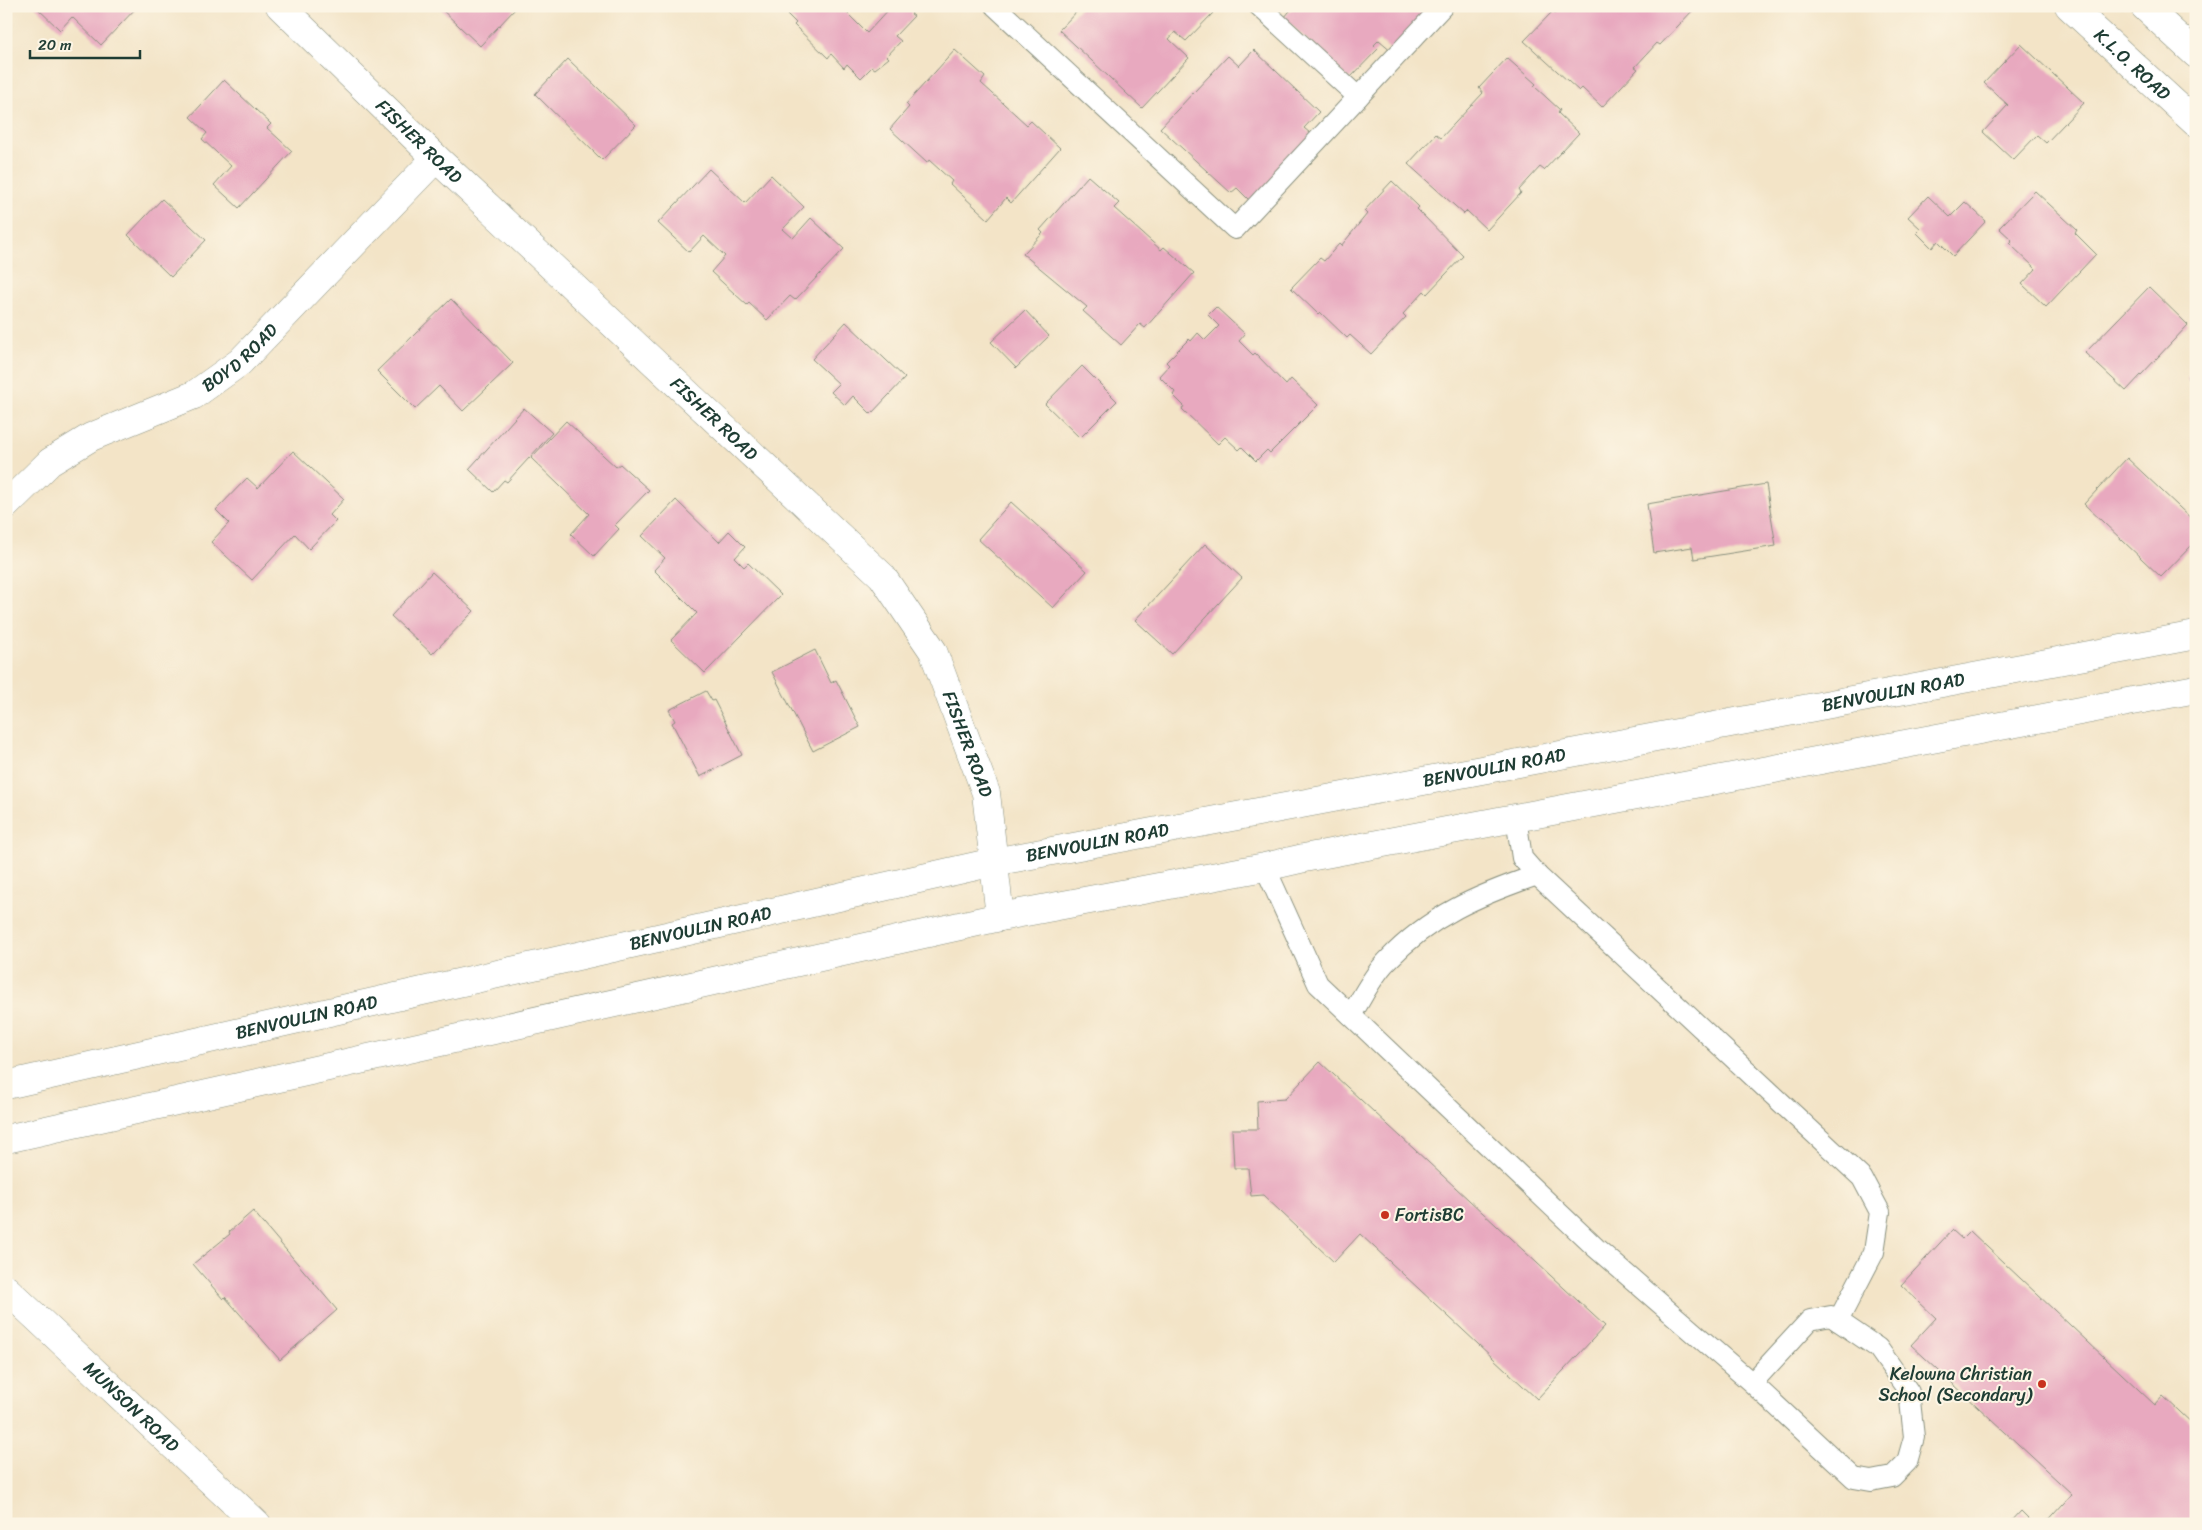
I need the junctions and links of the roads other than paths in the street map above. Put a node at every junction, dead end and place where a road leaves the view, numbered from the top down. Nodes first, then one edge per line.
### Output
1 (280, 6) edge
2 (995, 6) edge
3 (1259, 6) edge
4 (1443, 6) edge
5 (2069, 6) edge
6 (2144, 6) edge
7 (2196, 54) edge
8 (1358, 97) junction
9 (2196, 123) edge
10 (436, 158) junction
11 (6, 505) edge
12 (2196, 635) edge
13 (2196, 689) edge
14 (1516, 818) junction
15 (994, 862) junction
16 (1265, 868) junction
17 (1537, 875) junction
18 (1000, 917) junction
19 (1351, 1015) junction
20 (6, 1085) edge
21 (6, 1139) edge
22 (6, 1289) edge
23 (1838, 1321) junction
24 (1752, 1383) junction
25 (257, 1524) edge

1 - 10 main road, FISHER ROAD
2 - 8 lane
3 - 8 lane
4 - 8 lane
5 - 9 main road, K.L.O. ROAD
6 - 7 main road
10 - 11 main road, BOYD ROAD
10 - 15 main road, FISHER ROAD
12 - 15 main road, BENVOULIN ROAD
13 - 14 main road
14 - 16 main road
14 - 17 lane
15 - 18 main road, FISHER ROAD
15 - 20 main road, BENVOULIN ROAD
16 - 18 main road
16 - 19 lane
17 - 19 lane
17 - 23 lane
18 - 21 main road
19 - 24 lane
22 - 25 main road, MUNSON ROAD
23 - 24 lane
23 - 24 lane

